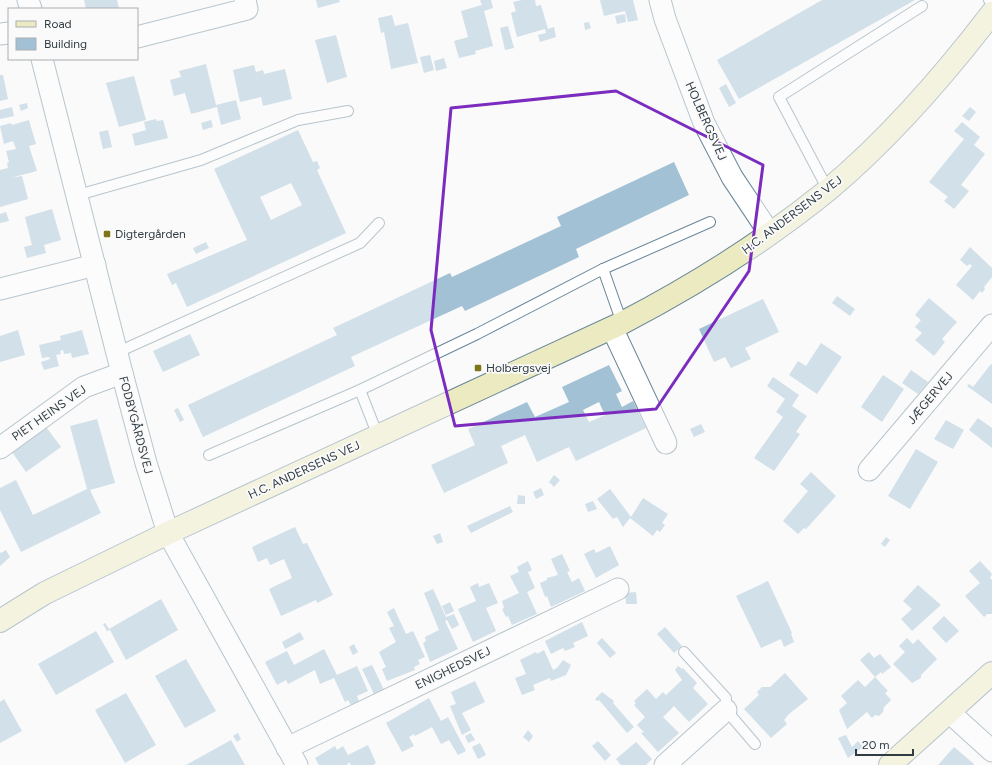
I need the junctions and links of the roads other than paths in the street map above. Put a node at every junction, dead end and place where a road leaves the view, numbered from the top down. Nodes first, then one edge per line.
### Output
1 (245, 0) edge
2 (660, 0) edge
3 (989, 0) edge
4 (992, 2) edge
5 (922, 6) dead end
6 (992, 13) edge
7 (138, 37) edge
8 (45, 60) edge
9 (348, 111) dead end
10 (828, 190) junction
11 (78, 195) junction
12 (710, 222) dead end
13 (379, 223) dead end
14 (770, 234) junction
15 (95, 265) junction
16 (603, 269) junction
17 (0, 290) edge
18 (617, 325) junction
19 (992, 325) edge
20 (118, 352) junction
21 (122, 373) junction
22 (360, 390) junction
23 (378, 436) junction
24 (666, 443) dead end
25 (0, 448) edge
26 (209, 455) dead end
27 (869, 470) dead end
28 (168, 533) junction
29 (618, 589) dead end
30 (0, 621) edge
31 (684, 652) dead end
32 (992, 673) edge
33 (726, 710) junction
34 (949, 712) junction
35 (755, 744) dead end
36 (992, 751) edge
37 (292, 756) edge
38 (676, 761) edge
39 (890, 765) edge

1 - 7 street
2 - 14 street, HOLBERGSVEJ
3 - 4 lane
5 - 10 lane
6 - 10 street, H.C. ANDERSENS VEJ
8 - 11 street, FODBYGÅRDSVEJ
9 - 11 lane
10 - 14 street, H.C. ANDERSENS VEJ
11 - 15 street, FODBYGÅRDSVEJ
12 - 16 lane
13 - 20 lane
14 - 18 street, H.C. ANDERSENS VEJ
15 - 17 street
15 - 20 street, FODBYGÅRDSVEJ
16 - 18 lane
16 - 22 lane
18 - 23 street, H.C. ANDERSENS VEJ
18 - 24 street
19 - 27 street, JÆGERVEJ
20 - 21 street, FODBYGÅRDSVEJ
21 - 25 street, PIET HEINS VEJ
21 - 28 street, FODBYGÅRDSVEJ
22 - 23 lane
22 - 26 lane
23 - 28 street, H.C. ANDERSENS VEJ
28 - 30 street, H.C. ANDERSENS VEJ
28 - 37 street, FODBYGÅRDSVEJ
29 - 37 street, ENIGHEDSVEJ
31 - 33 lane
32 - 34 street
33 - 35 lane
33 - 38 street
34 - 36 street
34 - 39 street

